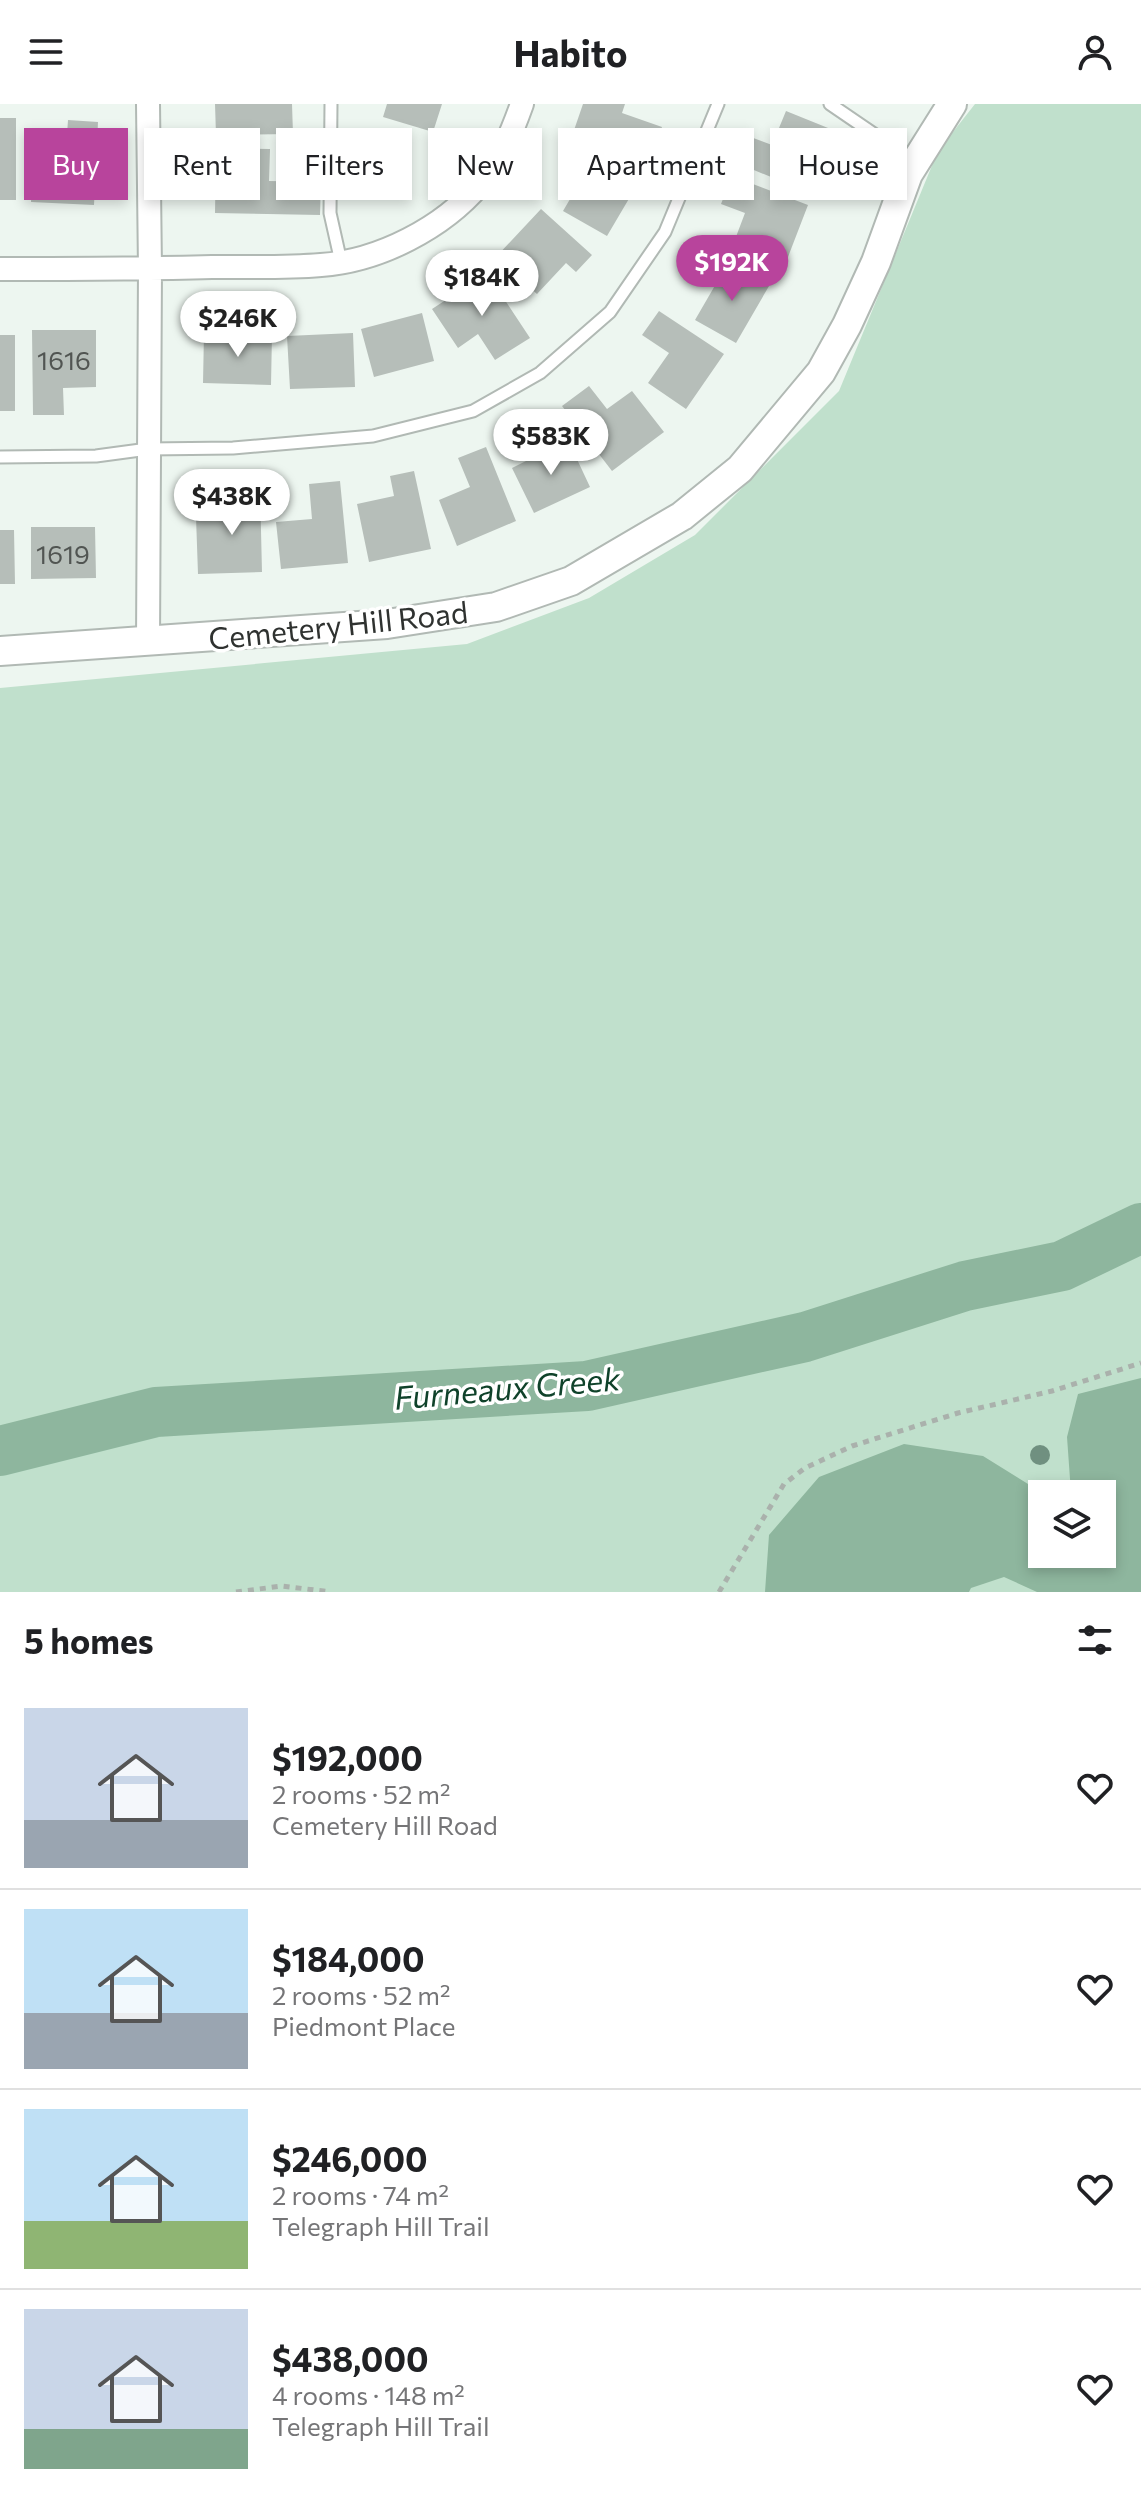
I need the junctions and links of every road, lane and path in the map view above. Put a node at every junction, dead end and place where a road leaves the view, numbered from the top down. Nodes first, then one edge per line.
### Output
1 (148, 104) edge
2 (331, 104) edge
3 (522, 104) edge
4 (718, 104) edge
5 (830, 104) edge
6 (952, 104) edge
7 (915, 162) junction
8 (341, 262) junction
9 (0, 269) edge
10 (150, 269) junction
11 (148, 449) junction
12 (0, 457) edge
13 (148, 642) junction
14 (0, 651) edge
15 (1141, 1363) edge
16 (236, 1592) edge
17 (331, 1592) edge
18 (719, 1592) edge

1 - 10 street
2 - 8 lane
3 - 8 street
4 - 11 lane
5 - 7 lane
6 - 7 street, Cemetery Hill Road
7 - 13 street, Cemetery Hill Road
8 - 10 street
9 - 10 street
10 - 11 street
11 - 12 lane
11 - 13 street
13 - 14 street, Cemetery Hill Road
15 - 18 path
16 - 17 path

